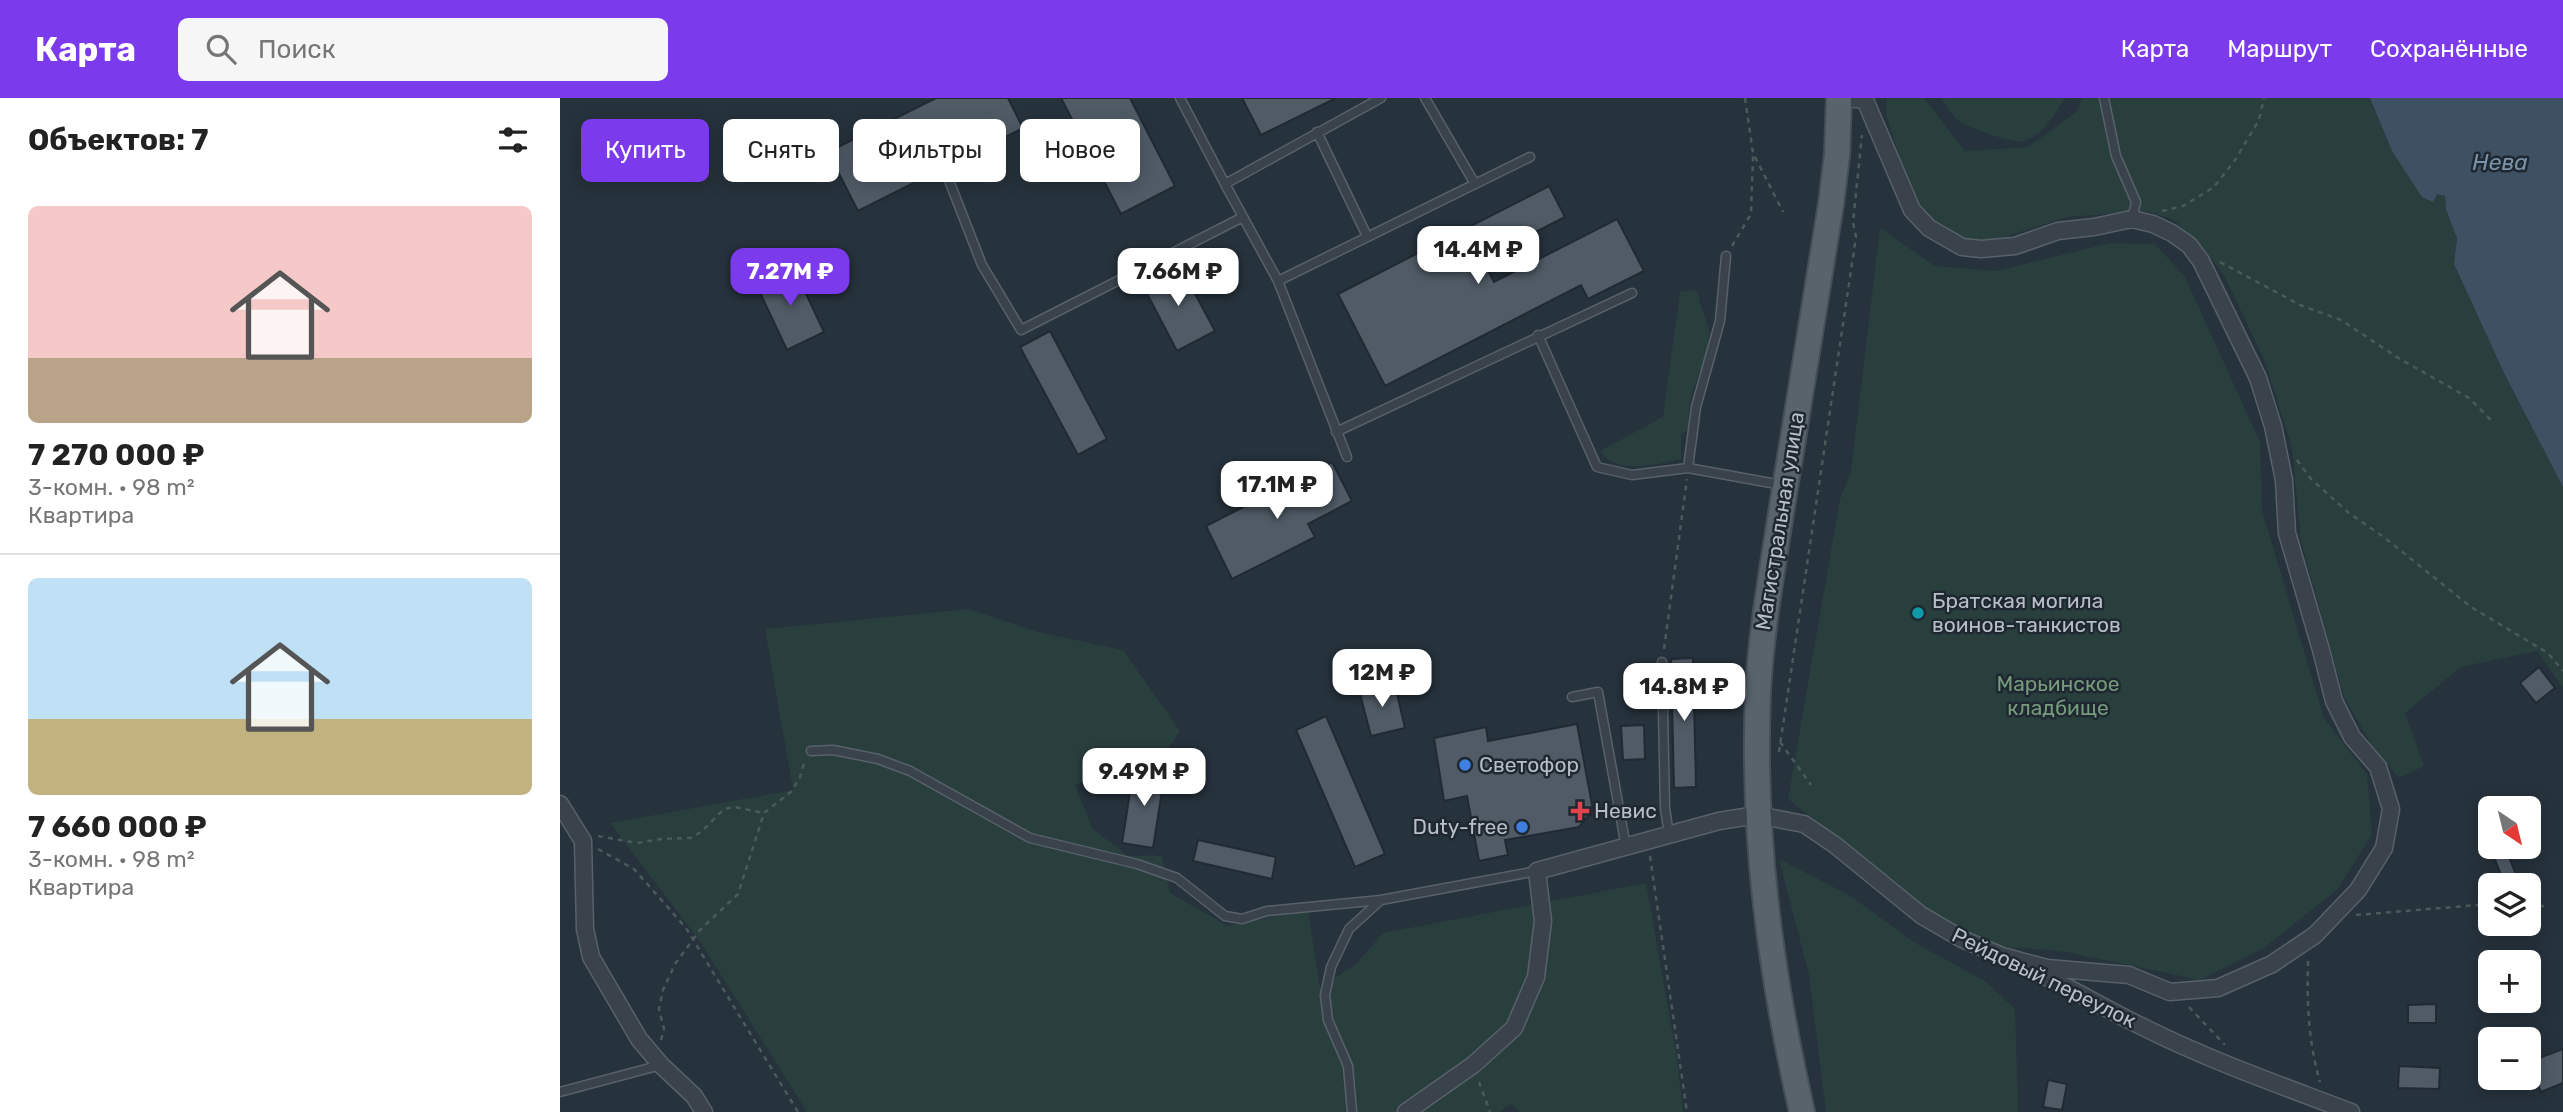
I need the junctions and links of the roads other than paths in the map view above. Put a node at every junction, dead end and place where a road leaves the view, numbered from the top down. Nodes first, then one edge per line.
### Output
1 (1180, 98) edge
2 (1381, 98) edge
3 (1425, 98) edge
4 (1839, 98) edge
5 (1845, 98) edge
6 (2104, 98) edge
7 (1317, 132) junction
8 (1530, 157) dead end
9 (950, 183) dead end
10 (1225, 184) junction
11 (1475, 184) junction
12 (1243, 217) junction
13 (2132, 219) junction
14 (1367, 236) junction
15 (1726, 256) road end
16 (1278, 281) junction
17 (1632, 293) dead end
18 (1538, 335) junction
19 (1336, 432) junction
20 (1347, 457) dead end
21 (1688, 468) junction
22 (1785, 485) junction
23 (1662, 662) road end
24 (1572, 697) dead end
25 (811, 751) road end
26 (560, 804) edge
27 (1757, 815) junction
28 (1669, 835) junction
29 (1626, 847) junction
30 (1537, 872) junction
31 (1381, 900) junction
32 (2006, 957) junction
33 (657, 1060) junction
34 (560, 1092) edge
35 (704, 1112) edge
36 (1352, 1112) edge
37 (1406, 1112) edge
38 (1802, 1112) edge
39 (2351, 1112) edge

1 - 10 lane
2 - 7 lane
3 - 11 lane
4 - 22 main road, Магистральная улица
5 - 13 street
6 - 13 lane
7 - 10 lane
7 - 14 lane
8 - 11 lane
9 - 12 lane
10 - 12 lane
11 - 14 lane
12 - 16 lane
13 - 32 street
14 - 16 lane
15 - 21 lane
16 - 19 lane
17 - 18 lane
18 - 19 lane
18 - 21 lane
19 - 20 lane
21 - 22 lane
22 - 27 main road, Магистральная улица
23 - 28 lane
24 - 29 lane
25 - 31 lane
26 - 33 street
27 - 28 street, Рейдовый переулок
27 - 32 street, Рейдовый переулок
27 - 38 main road, Магистральная улица
28 - 29 street, Рейдовый переулок
29 - 30 street, Рейдовый переулок
30 - 31 lane
30 - 37 street
31 - 36 lane
32 - 39 street, Рейдовый переулок
33 - 34 lane
33 - 35 street

